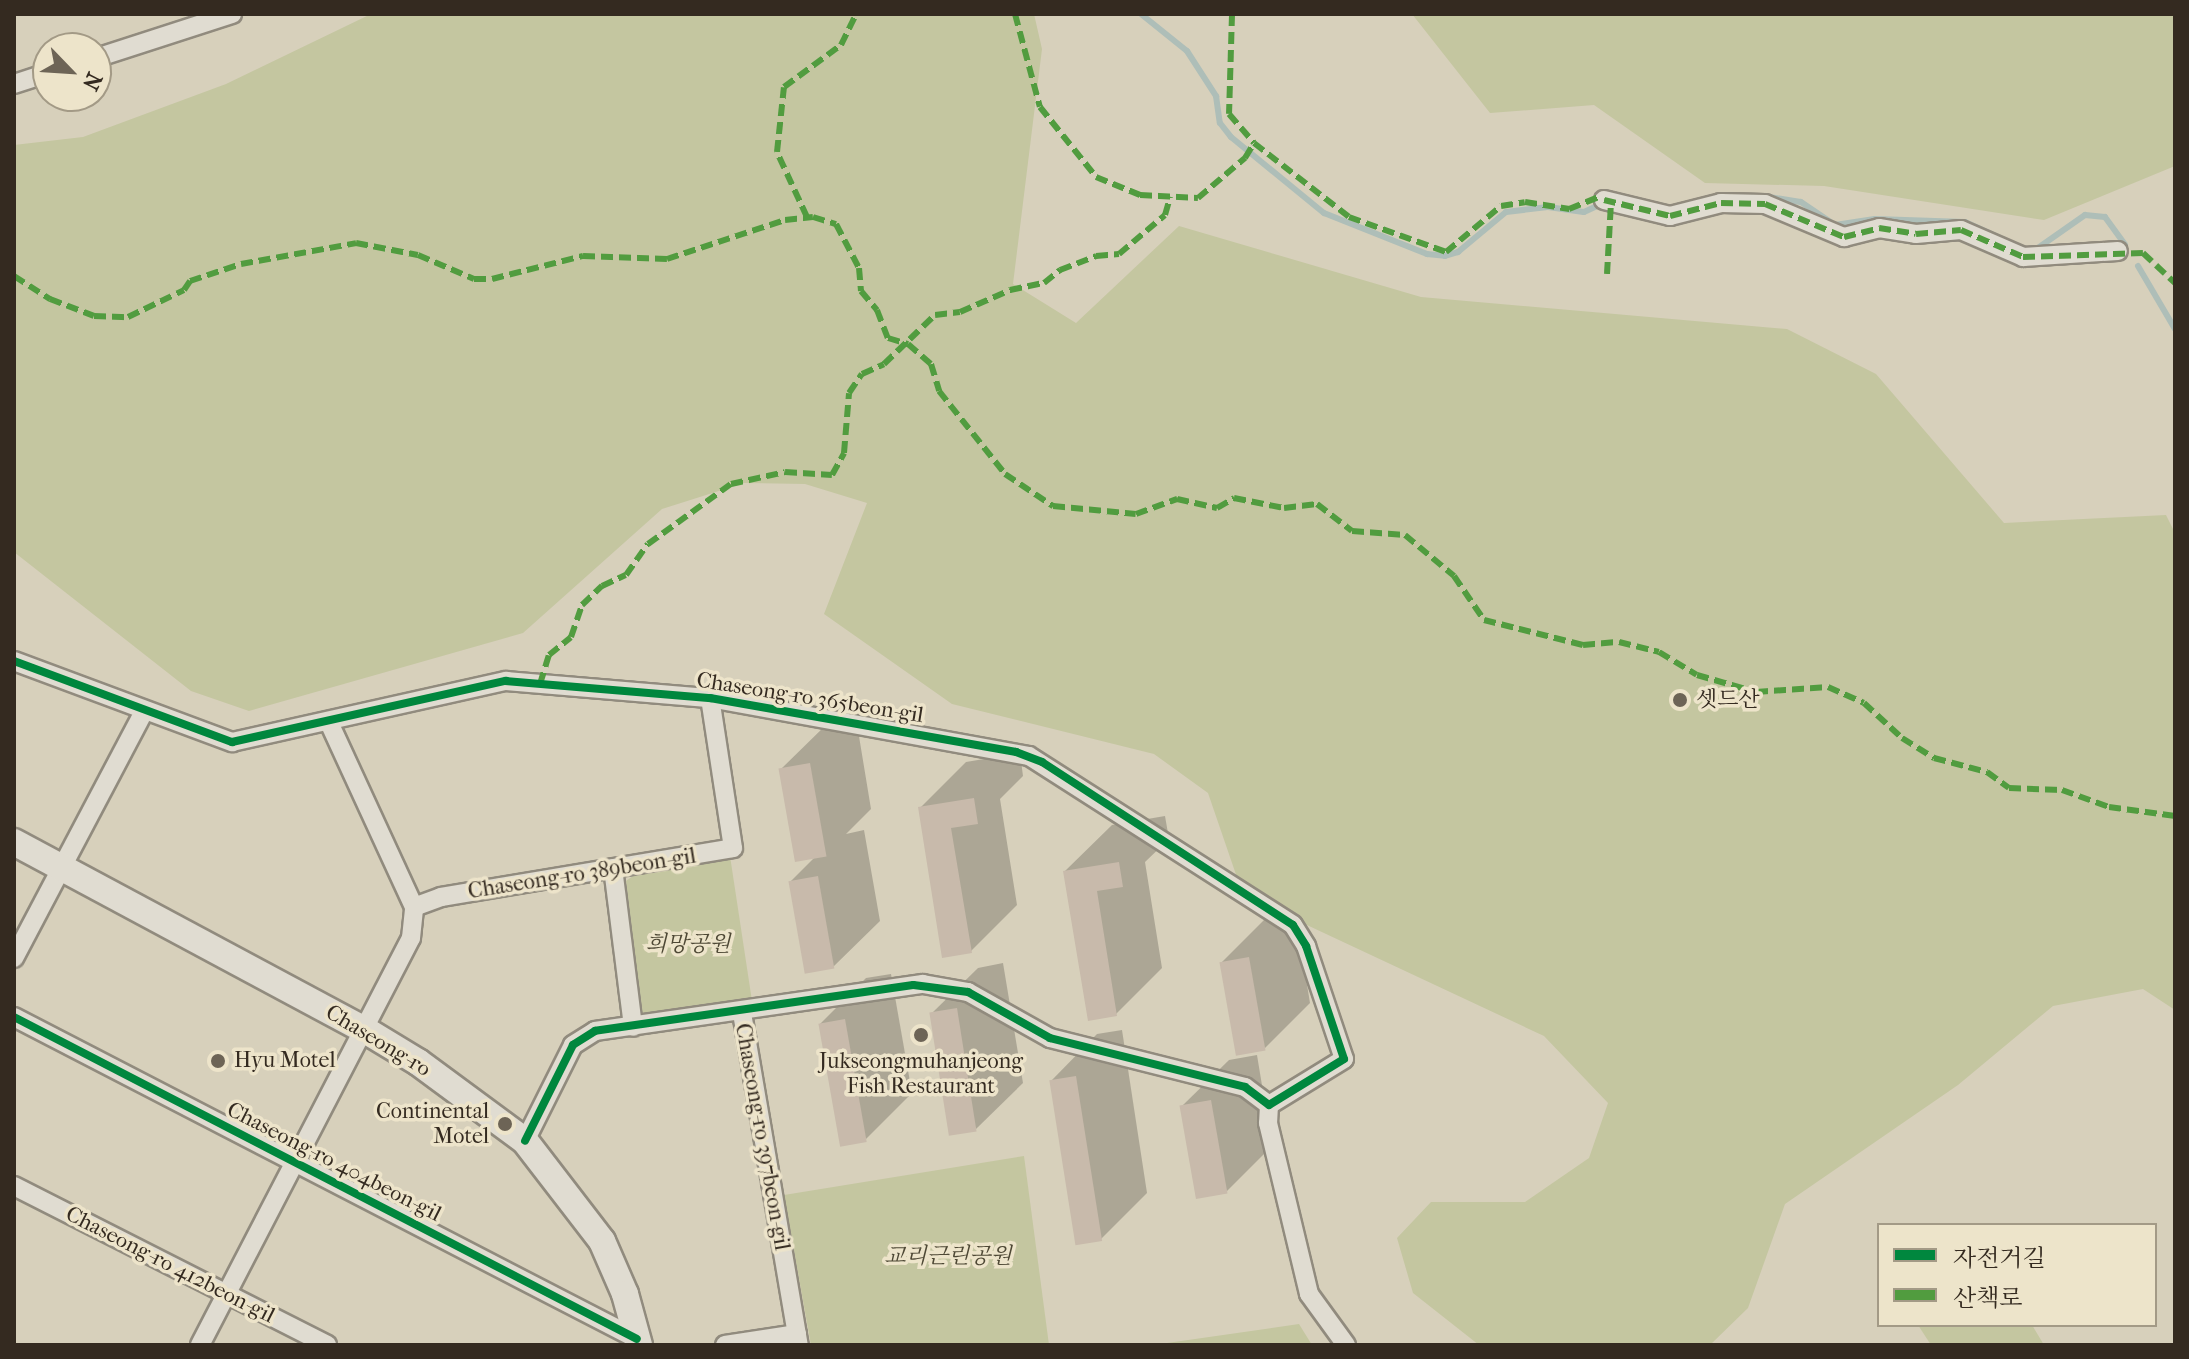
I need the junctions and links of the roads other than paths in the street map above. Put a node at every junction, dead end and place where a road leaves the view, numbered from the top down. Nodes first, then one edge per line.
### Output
1 (232, 14) edge
2 (112, 53) edge
3 (1607, 201) dead end
4 (2118, 251) dead end
5 (14, 661) edge
6 (710, 698) junction
7 (145, 710) junction
8 (330, 724) junction
9 (14, 842) edge
10 (62, 867) junction
11 (613, 868) junction
12 (414, 907) junction
13 (14, 958) edge
14 (742, 1013) junction
15 (14, 1017) edge
16 (633, 1027) junction
17 (365, 1030) junction
18 (1269, 1105) junction
19 (525, 1141) junction
20 (296, 1162) junction
21 (14, 1186) edge
22 (227, 1294) junction
23 (798, 1339) edge
24 (638, 1342) edge
25 (200, 1345) edge
26 (327, 1345) edge
27 (725, 1345) edge
28 (1346, 1345) edge

1 - 2 street
3 - 4 street
5 - 7 street, Chaseong-ro 365beon-gil
6 - 8 street, Chaseong-ro 365beon-gil
6 - 11 street, Chaseong-ro 389beon-gil
6 - 18 street, Chaseong-ro 365beon-gil
7 - 8 street, Chaseong-ro 365beon-gil
7 - 10 street
8 - 12 street
9 - 10 main road, Chaseong-ro
10 - 13 street
10 - 17 main road, Chaseong-ro
11 - 12 street, Chaseong-ro 389beon-gil
11 - 16 street
12 - 17 street
14 - 16 street, Chaseong-ro 397beon-gil
14 - 18 street
14 - 23 street, Chaseong-ro 397beon-gil
15 - 20 street, Chaseong-ro 404beon-gil
16 - 19 street, Chaseong-ro 397beon-gil
17 - 19 main road, Chaseong-ro
17 - 20 street
18 - 28 street
19 - 24 main road, Chaseong-ro
20 - 22 street
20 - 24 street, Chaseong-ro 404beon-gil
21 - 22 street, Chaseong-ro 412beon-gil
22 - 25 street
22 - 26 street, Chaseong-ro 412beon-gil
23 - 27 street

